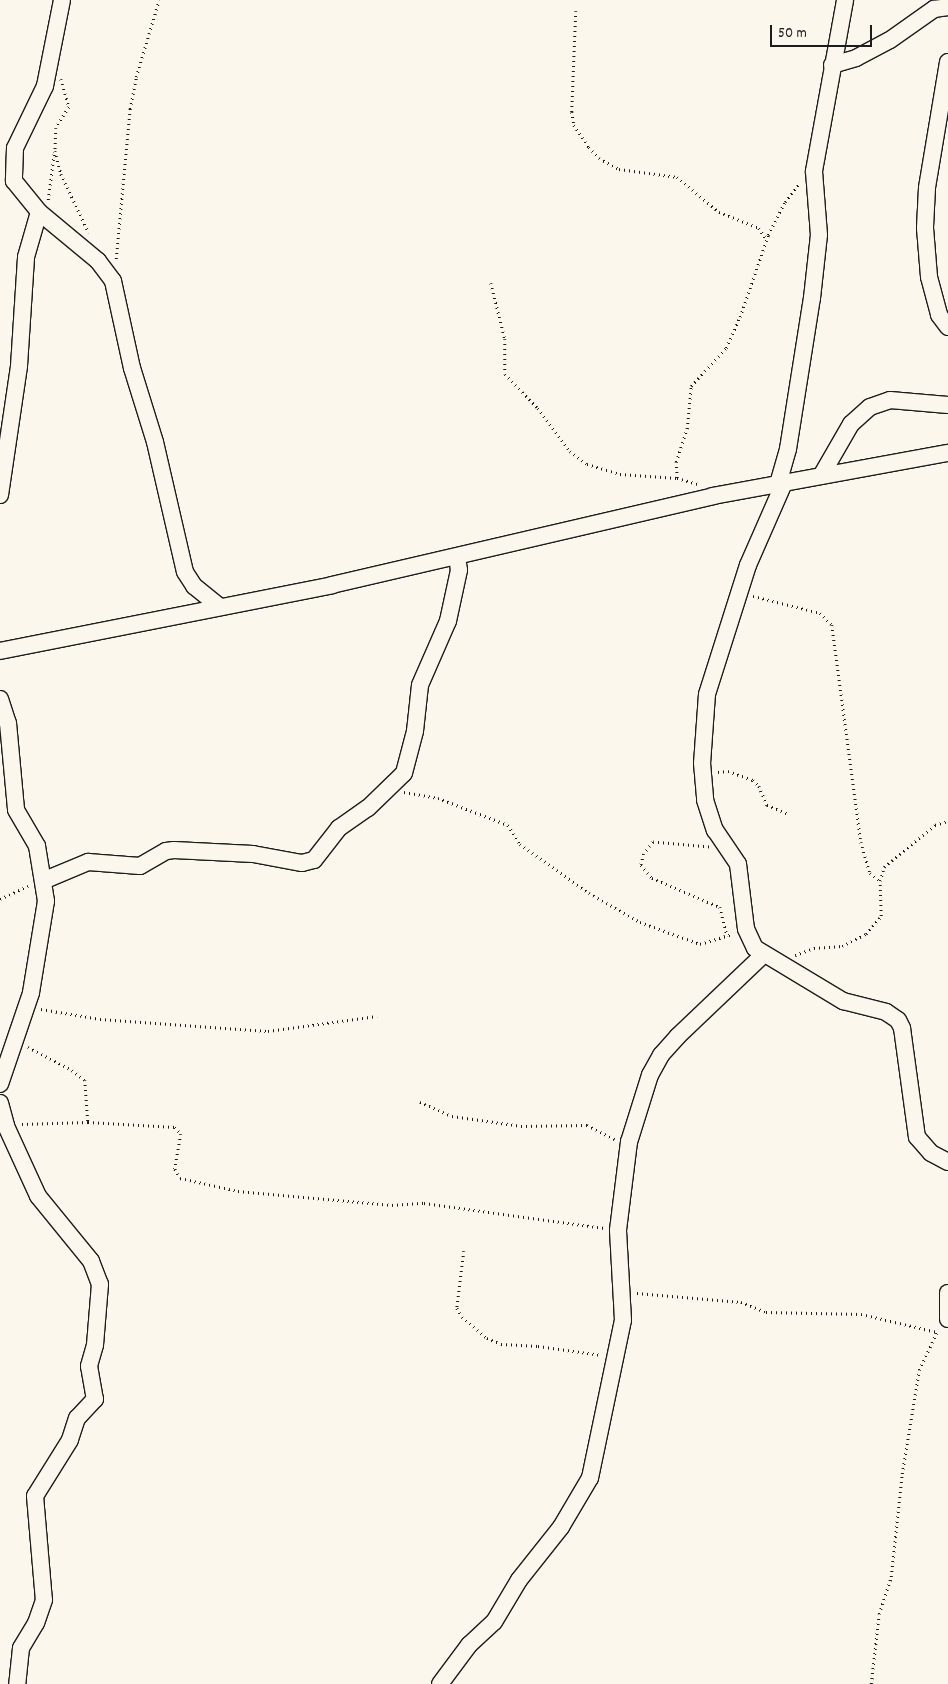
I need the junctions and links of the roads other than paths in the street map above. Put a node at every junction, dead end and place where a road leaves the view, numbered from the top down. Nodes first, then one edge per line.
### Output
1 (62, 0) edge
2 (845, 0) edge
3 (948, 8) edge
4 (948, 62) edge
5 (832, 65) junction
6 (42, 214) junction
7 (948, 327) edge
8 (948, 405) edge
9 (948, 453) edge
10 (822, 476) junction
11 (781, 484) junction
12 (0, 495) edge
13 (457, 558) junction
14 (220, 607) junction
15 (0, 651) edge
16 (0, 699) edge
17 (45, 880) junction
18 (763, 955) junction
19 (0, 1084) edge
20 (0, 1103) edge
21 (948, 1162) edge
22 (948, 1293) edge
23 (945, 1326) edge
24 (17, 1684) edge
25 (440, 1684) edge

1 - 6 street
2 - 5 street
3 - 5 street
4 - 7 street
5 - 11 street
6 - 12 street
6 - 14 street
8 - 10 street
9 - 10 street
10 - 11 street
11 - 13 street
11 - 18 street
13 - 14 street
13 - 17 street
14 - 15 street
16 - 17 street
17 - 19 street
18 - 21 street
18 - 25 street
20 - 24 street
22 - 23 street

